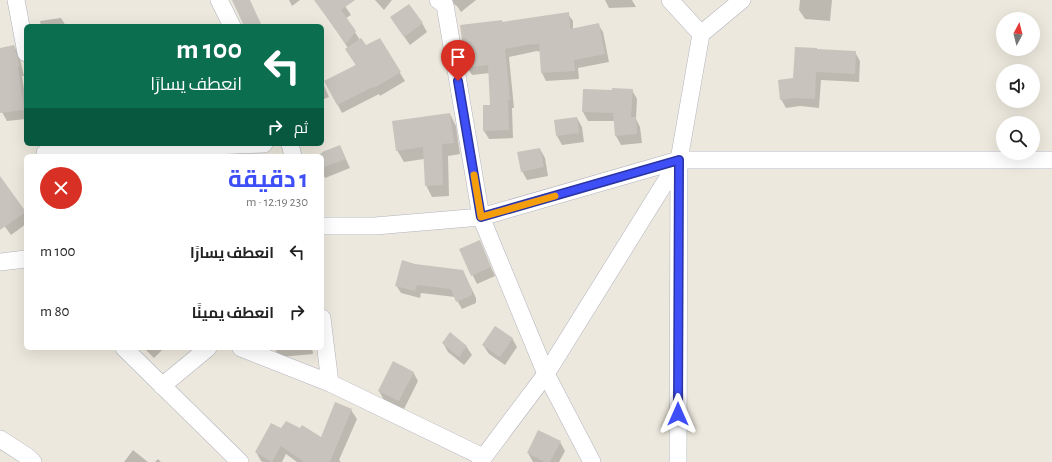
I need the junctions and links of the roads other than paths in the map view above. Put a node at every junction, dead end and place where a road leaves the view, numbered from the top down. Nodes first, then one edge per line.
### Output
1 (16, 0) edge
2 (219, 0) edge
3 (438, 0) edge
4 (670, 0) edge
5 (742, 0) edge
6 (231, 24) edge
7 (701, 34) junction
8 (24, 42) edge
9 (201, 146) edge
10 (45, 151) edge
11 (679, 160) junction
12 (1052, 160) edge
13 (481, 217) junction
14 (324, 226) edge
15 (24, 259) edge
16 (0, 262) edge
17 (324, 334) edge
18 (126, 350) edge
19 (206, 350) edge
20 (246, 350) edge
21 (546, 374) junction
22 (330, 383) junction
23 (162, 386) junction
24 (0, 439) edge
25 (482, 459) edge
26 (33, 462) edge
27 (240, 462) edge
28 (592, 462) edge
29 (678, 462) edge

1 - 8 street
2 - 6 street
3 - 13 street
4 - 7 street
5 - 7 street
7 - 11 street
9 - 10 street
11 - 12 street
11 - 13 street
11 - 21 street
11 - 29 street
13 - 14 street
13 - 21 street
15 - 16 street
17 - 22 street
18 - 23 street
19 - 23 street
20 - 22 street
21 - 25 street
21 - 28 street
22 - 25 street
23 - 27 street
24 - 26 street

